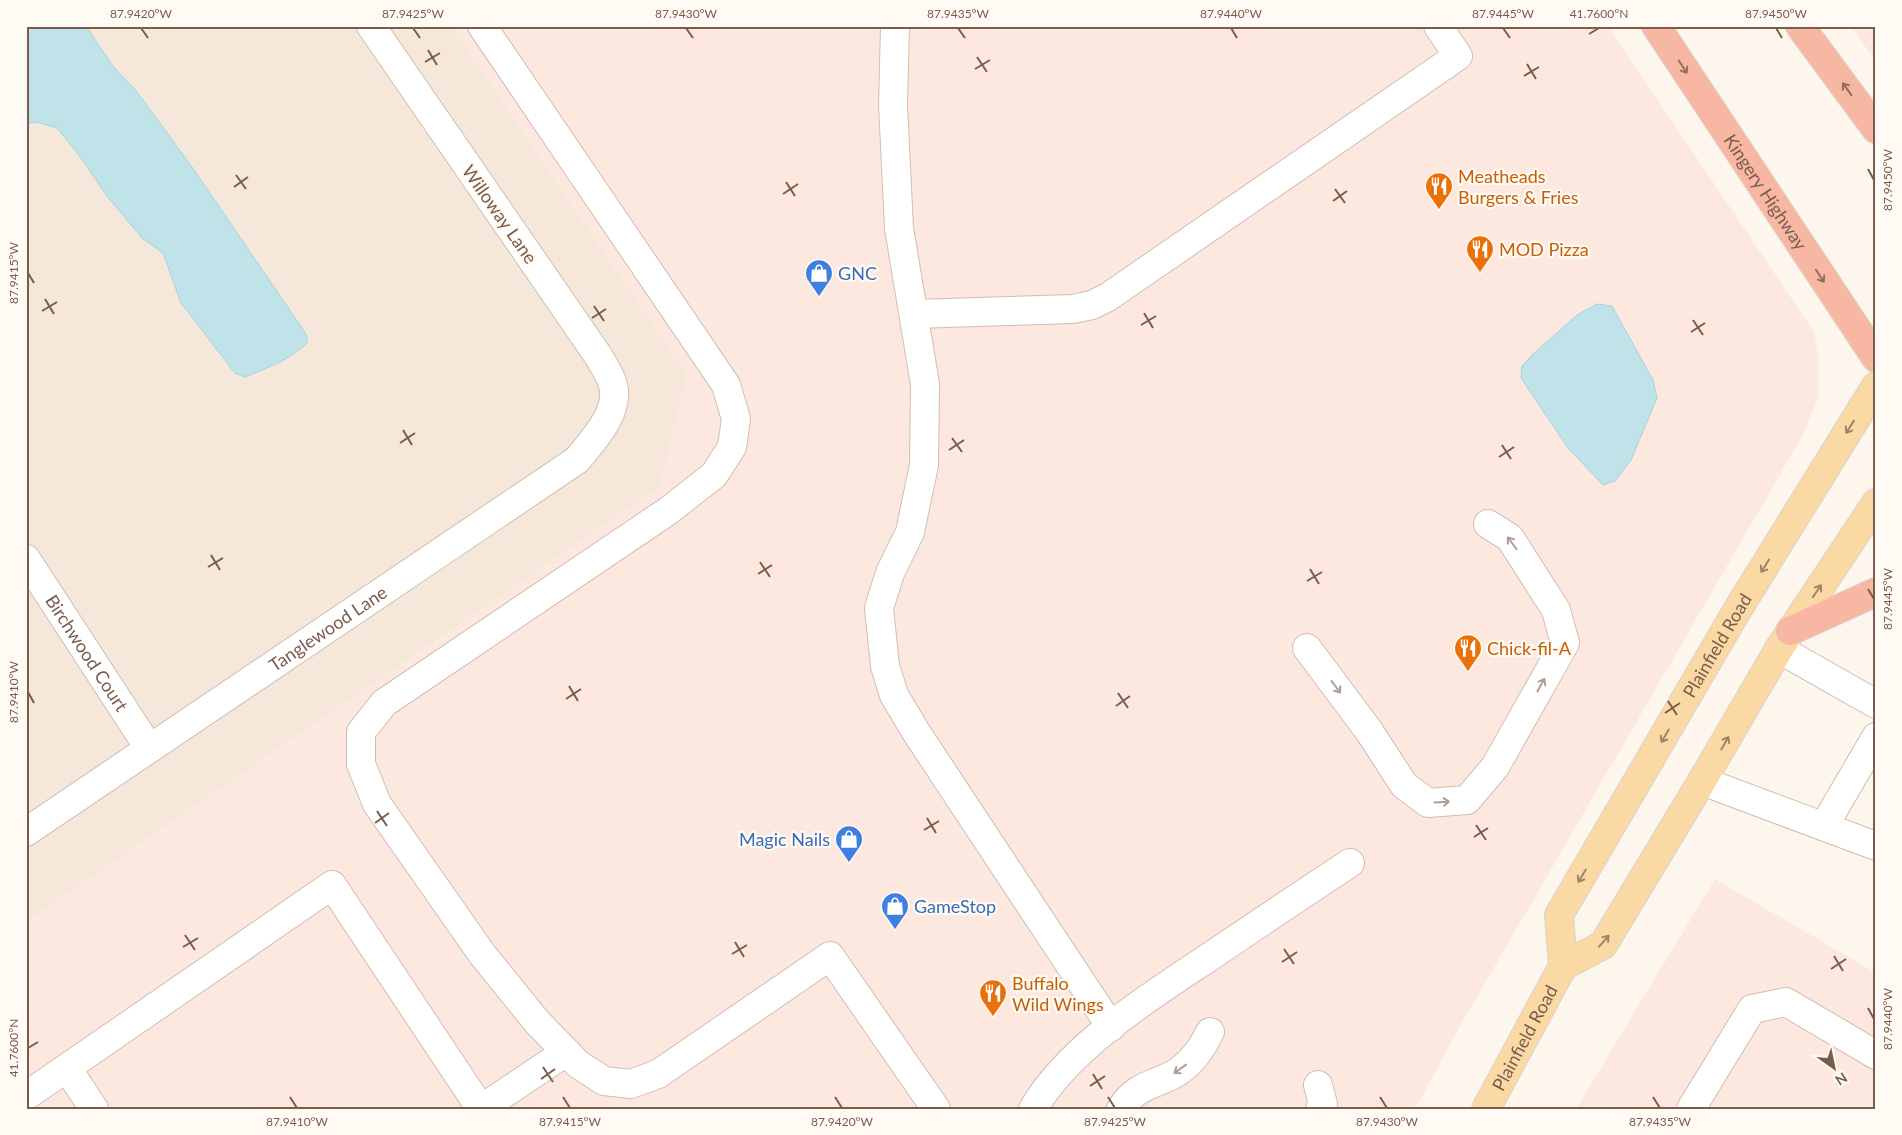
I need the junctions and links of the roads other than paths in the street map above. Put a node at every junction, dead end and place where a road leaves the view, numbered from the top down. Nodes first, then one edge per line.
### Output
1 (371, 26) edge
2 (482, 26) edge
3 (895, 26) edge
4 (1438, 26) edge
5 (1656, 26) edge
6 (1800, 26) edge
7 (1876, 128) edge
8 (914, 314) junction
9 (1876, 358) edge
10 (1876, 386) edge
11 (612, 408) joint
12 (1876, 503) edge
13 (1488, 524) dead end
14 (26, 559) edge
15 (1876, 592) edge
16 (1785, 640) junction
17 (1307, 648) dead end
18 (1876, 704) edge
19 (1876, 737) edge
20 (149, 748) junction
21 (1702, 781) junction
22 (1824, 826) junction
23 (26, 832) edge
24 (1876, 846) edge
25 (1350, 863) dead end
26 (1563, 966) junction
27 (1112, 1027) junction
28 (1210, 1032) dead end
29 (566, 1052) junction
30 (1876, 1056) edge
31 (67, 1068) junction
32 (26, 1096) edge
33 (94, 1109) edge
34 (481, 1109) edge
35 (936, 1109) edge
36 (1033, 1109) edge
37 (1121, 1109) edge
38 (1486, 1109) edge
39 (1691, 1109) edge

1 - 11 street, Willoway Lane
2 - 29 street
3 - 8 street
4 - 8 street
5 -> 9 highway, Kingery Highway
7 -> 6 highway
8 - 27 street
10 -> 26 main road, Plainfield Road
11 - 20 street, Tanglewood Lane
16 -> 12 main road, Plainfield Road
17 -> 13 street
14 - 20 street, Birchwood Court
15 - 16 highway
16 - 18 street
21 -> 16 main road, Plainfield Road
19 - 22 street
20 - 23 street, Tanglewood Lane
21 - 22 street
26 -> 21 main road, Plainfield Road
22 - 24 street
25 - 27 street
26 - 38 main road, Plainfield Road
27 - 36 street
28 -> 37 street
29 - 34 street
29 - 35 street
30 - 39 street
31 - 32 street
31 - 33 street
31 - 34 street

